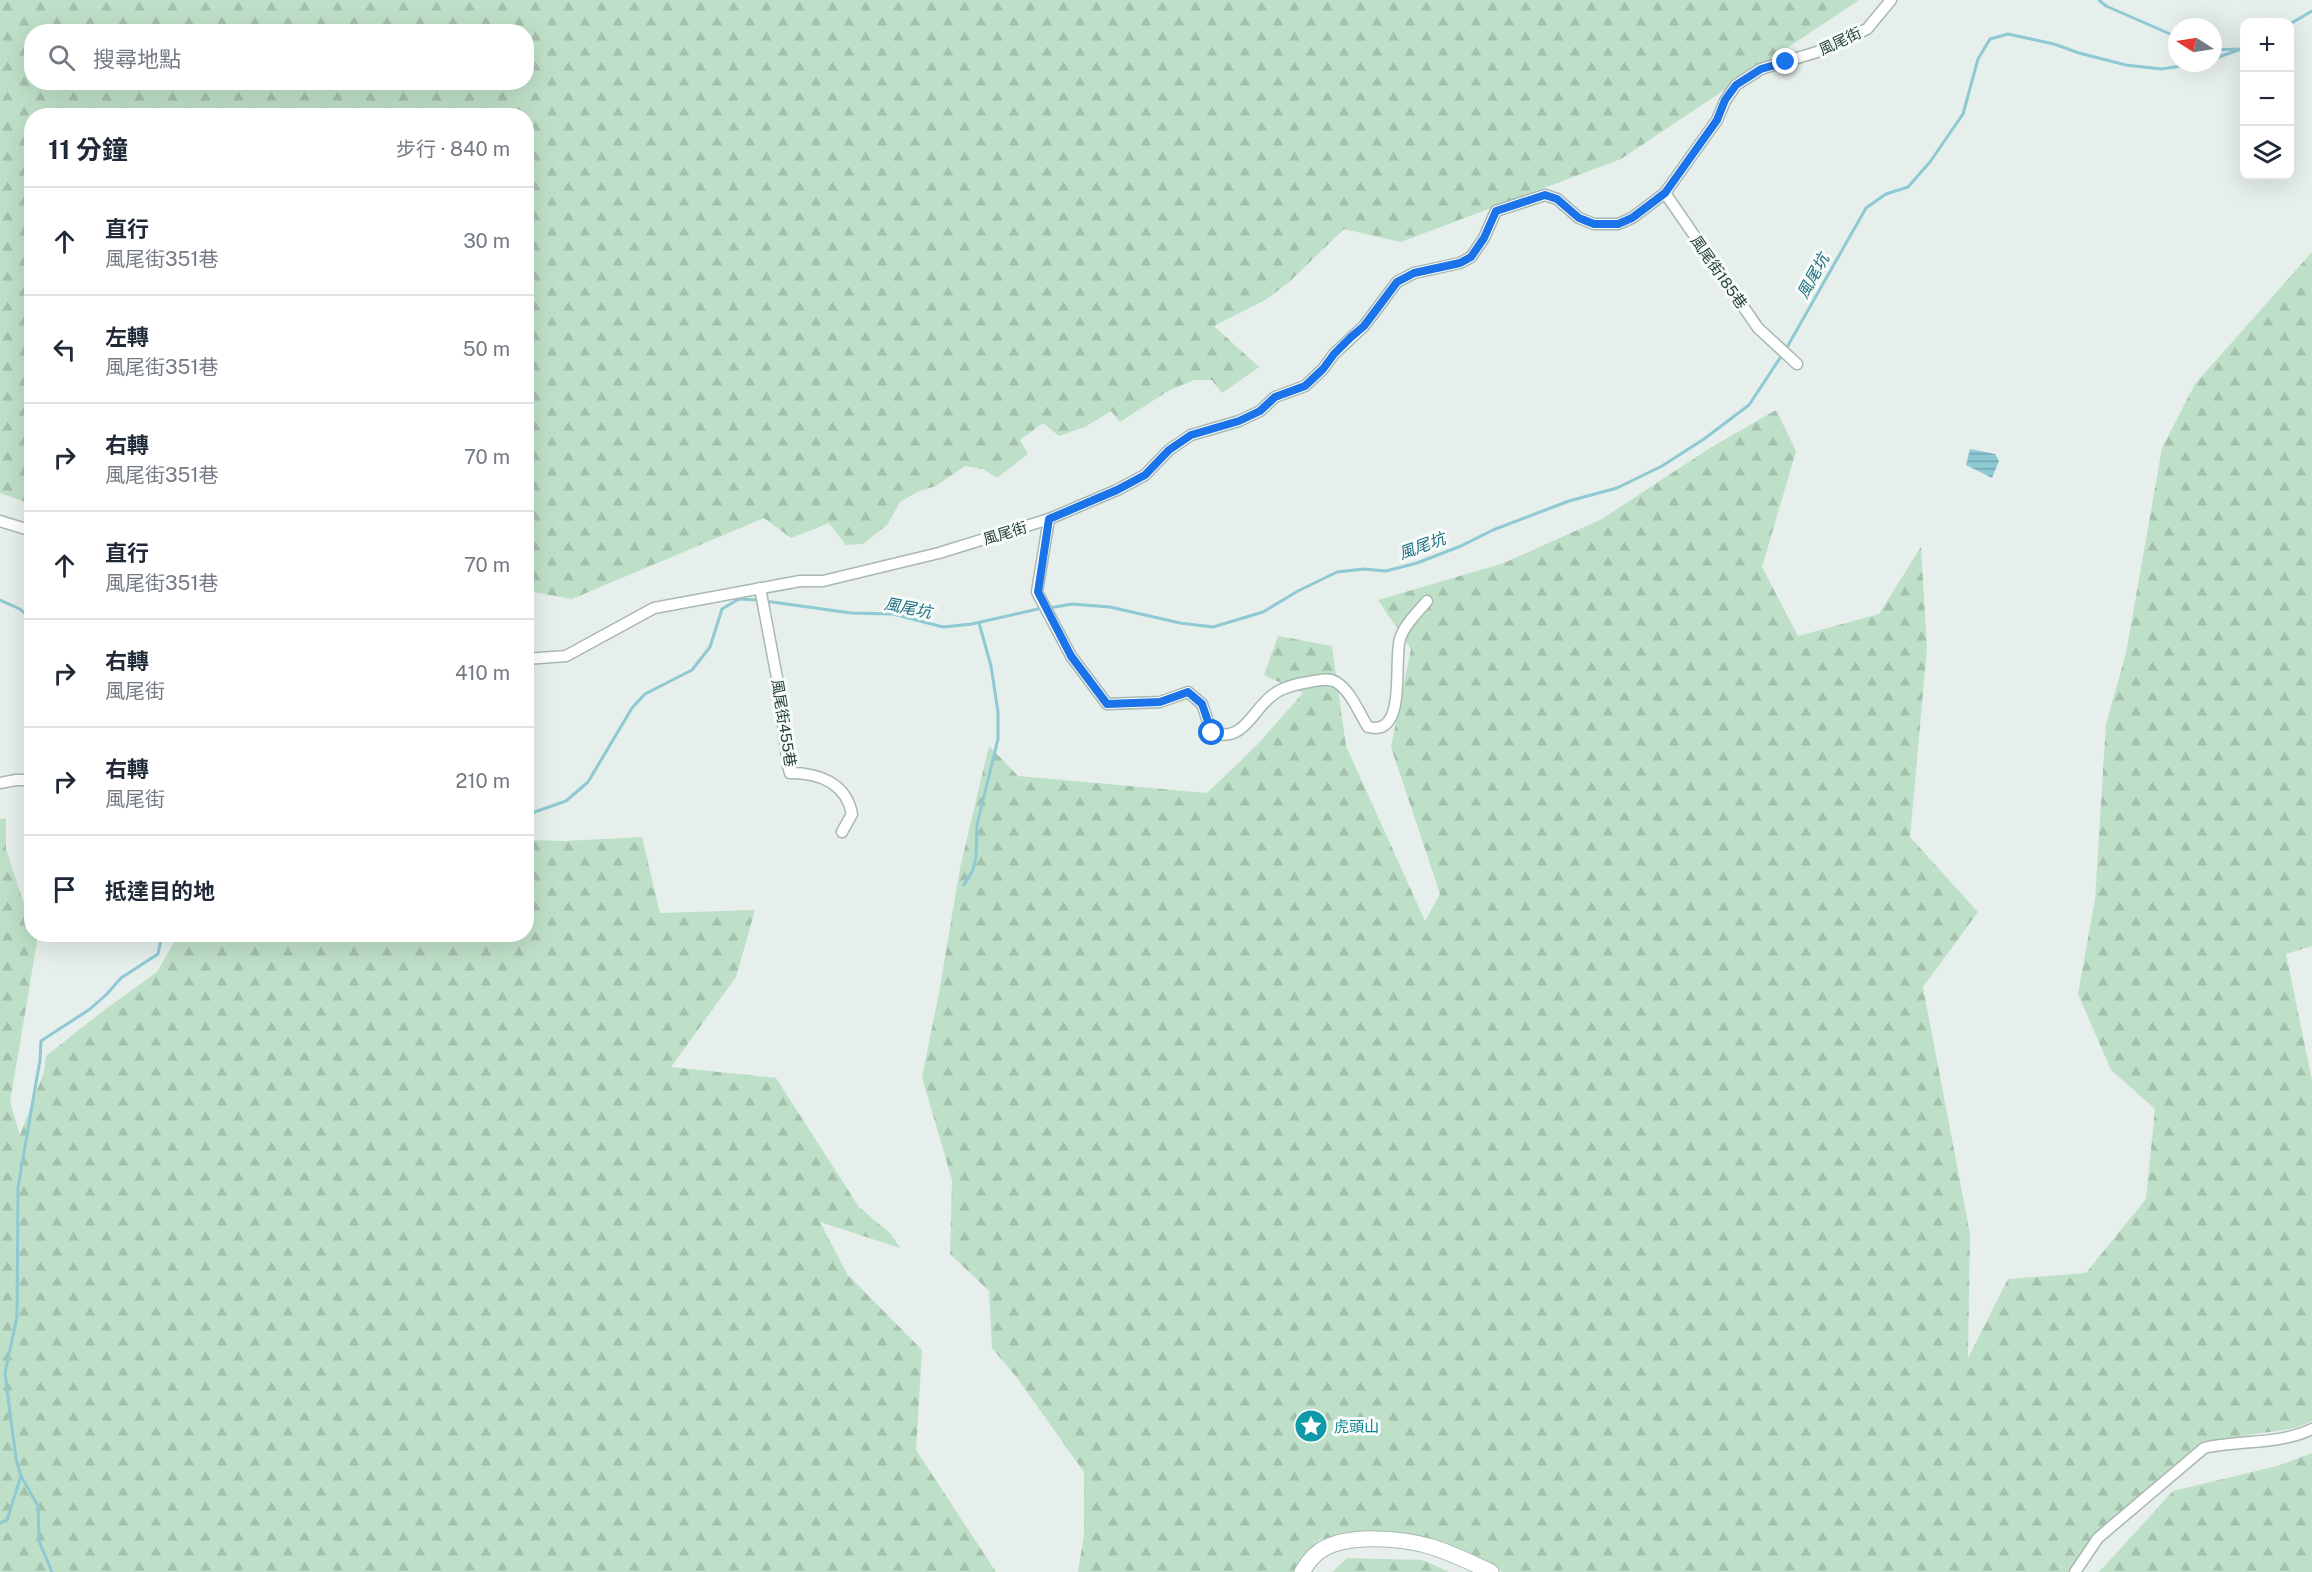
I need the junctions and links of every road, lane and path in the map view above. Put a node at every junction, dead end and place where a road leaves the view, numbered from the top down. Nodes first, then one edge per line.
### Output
1 (1891, 0) edge
2 (1665, 193) junction
3 (1797, 364) dead end
4 (1049, 519) junction
5 (0, 521) edge
6 (24, 528) edge
7 (761, 591) junction
8 (1427, 601) dead end
9 (534, 658) edge
10 (24, 780) edge
11 (0, 783) edge
12 (842, 832) dead end
13 (2312, 1429) edge
14 (1302, 1572) edge
15 (1491, 1572) edge
16 (2075, 1572) edge

1 - 2 street, 風尾街
2 - 3 street, 風尾街185巷
2 - 4 street, 風尾街
4 - 7 street, 風尾街
4 - 8 street
5 - 6 street
7 - 9 street, 風尾街
7 - 12 street, 風尾街455巷
10 - 11 street
13 - 16 street
14 - 15 street

